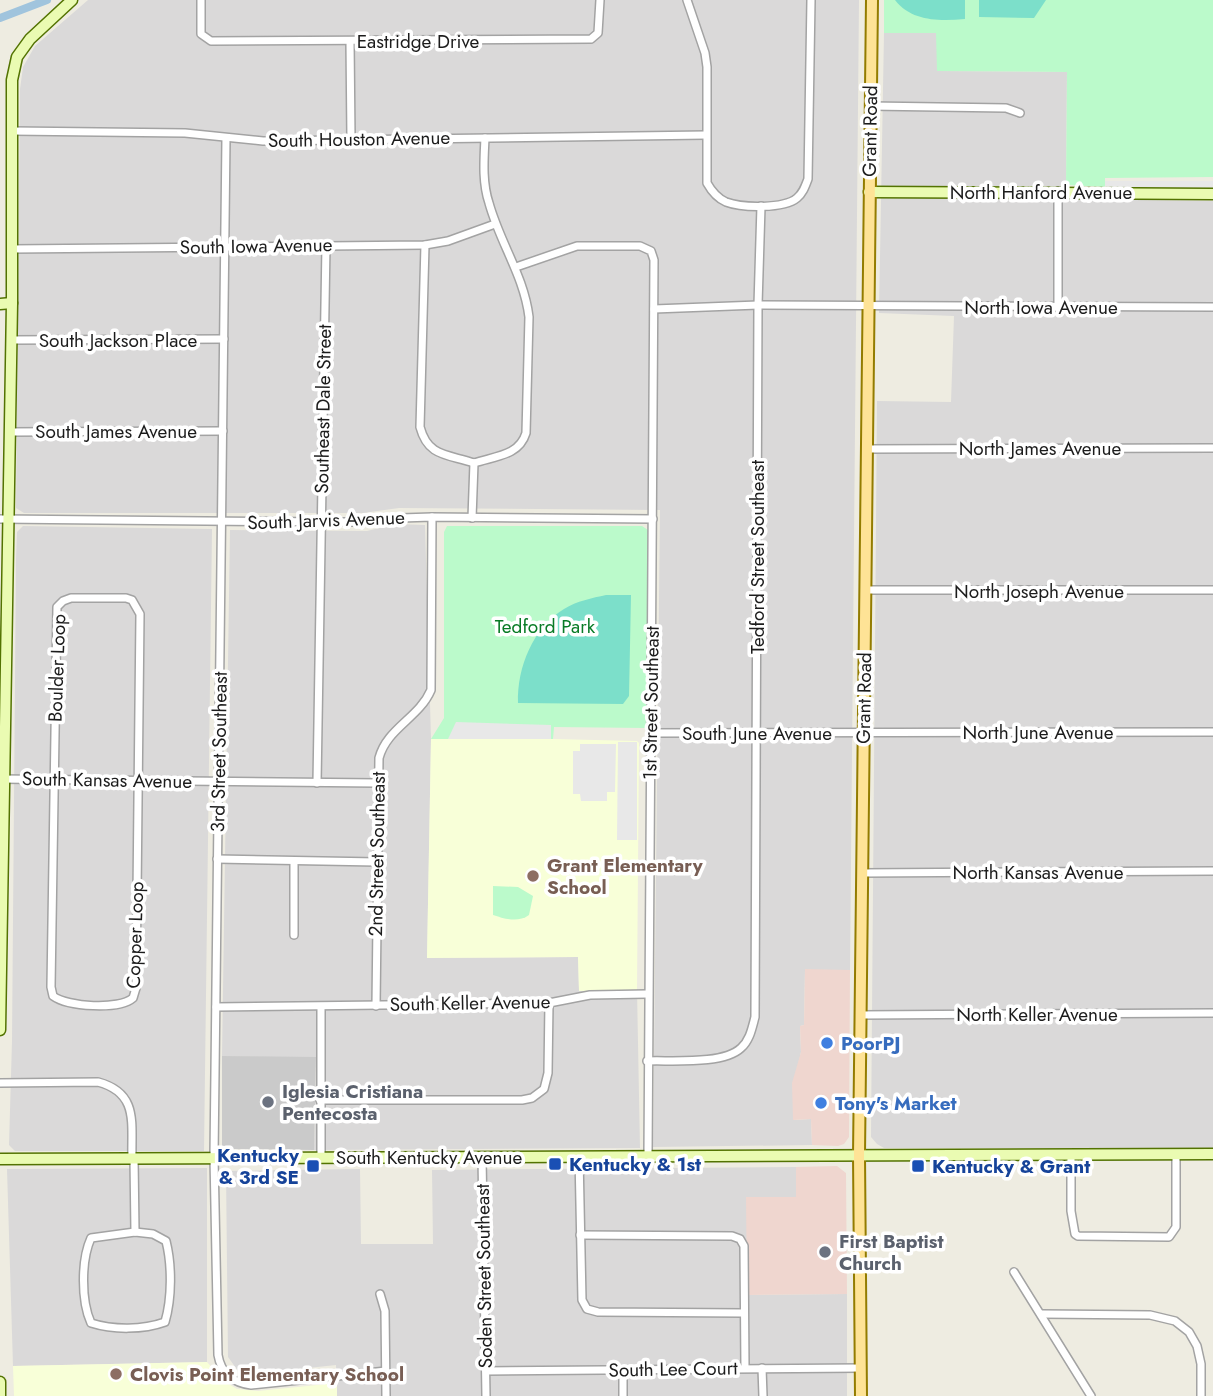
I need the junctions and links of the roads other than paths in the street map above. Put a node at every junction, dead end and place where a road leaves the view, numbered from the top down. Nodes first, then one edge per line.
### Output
1 (72, 0) edge
2 (201, 0) edge
3 (600, 0) edge
4 (687, 0) edge
5 (811, 0) edge
6 (872, 0) edge
7 (350, 41) junction
8 (870, 106) junction
9 (1020, 113) dead end
10 (12, 131) junction
11 (706, 135) junction
12 (226, 138) junction
13 (485, 138) junction
14 (351, 139) junction
15 (1058, 191) junction
16 (869, 192) junction
17 (1213, 194) edge
18 (761, 206) junction
19 (495, 224) junction
20 (326, 245) junction
21 (425, 245) junction
22 (225, 246) junction
23 (12, 249) junction
24 (516, 267) junction
25 (12, 303) junction
26 (0, 304) edge
27 (758, 305) junction
28 (868, 307) junction
29 (1213, 307) edge
30 (1058, 308) junction
31 (654, 309) junction
32 (224, 339) junction
33 (12, 340) junction
34 (223, 431) junction
35 (6, 435) edge
36 (1213, 447) edge
37 (866, 449) junction
38 (474, 463) junction
39 (432, 517) junction
40 (472, 517) junction
41 (4, 519) edge
42 (653, 519) junction
43 (221, 523) junction
44 (321, 523) junction
45 (865, 590) junction
46 (1213, 590) edge
47 (1213, 732) edge
48 (650, 733) junction
49 (757, 733) junction
50 (864, 733) junction
51 (54, 778) junction
52 (2, 779) edge
53 (137, 780) junction
54 (218, 782) junction
55 (317, 783) junction
56 (377, 783) junction
57 (218, 859) junction
58 (294, 860) junction
59 (377, 862) junction
60 (1213, 871) edge
61 (862, 873) junction
62 (294, 935) dead end
63 (647, 994) junction
64 (549, 1003) junction
65 (376, 1006) junction
66 (216, 1007) junction
67 (321, 1007) junction
68 (1213, 1013) edge
69 (861, 1015) junction
70 (0, 1030) edge
71 (647, 1060) junction
72 (0, 1083) edge
73 (320, 1100) junction
74 (1176, 1154) junction
75 (1213, 1154) edge
76 (859, 1155) junction
77 (1071, 1155) junction
78 (579, 1156) junction
79 (648, 1156) junction
80 (214, 1157) junction
81 (321, 1157) junction
82 (482, 1157) junction
83 (133, 1158) junction
84 (0, 1160) edge
85 (135, 1233) junction
86 (580, 1235) junction
87 (1014, 1272) dead end
88 (380, 1294) dead end
89 (743, 1313) junction
90 (1042, 1314) junction
91 (745, 1368) junction
92 (762, 1368) junction
93 (861, 1368) junction
94 (623, 1369) junction
95 (386, 1371) junction
96 (486, 1371) junction
97 (0, 1382) edge
98 (0, 1396) edge
99 (386, 1396) edge
100 (486, 1396) edge
101 (623, 1396) edge
102 (762, 1396) edge
103 (861, 1396) edge
104 (1091, 1396) edge
105 (1201, 1396) edge

1 - 10 street
2 - 7 street, Eastridge Drive
3 - 7 street, Eastridge Drive
4 - 11 street
5 - 18 street
6 - 8 main road, Grant Road
7 - 14 street
8 - 9 street
8 - 16 main road, Grant Road
10 - 12 street, South Houston Avenue
10 - 23 street
11 - 13 street, South Houston Avenue
11 - 18 street
12 - 14 street, South Houston Avenue
12 - 22 street, 3rd Street Southeast
13 - 14 street, South Houston Avenue
13 - 19 street
15 - 16 street, North Hanford Avenue
15 - 17 street, North Hanford Avenue
15 - 30 street
16 - 28 main road, Grant Road
18 - 27 street, Tedford Street Southeast
19 - 21 street, South Iowa Avenue
19 - 24 street
20 - 21 street, South Iowa Avenue
20 - 22 street, South Iowa Avenue
20 - 44 street, Southeast Dale Street
21 - 38 street
22 - 23 street, South Iowa Avenue
22 - 32 street, 3rd Street Southeast
23 - 25 street
24 - 31 street, 1st Street Southeast
24 - 38 street
25 - 26 street
25 - 33 street
27 - 28 street
27 - 31 street
27 - 49 street, Tedford Street Southeast
28 - 30 street, North Iowa Avenue
28 - 37 main road, Grant Road
29 - 30 street, North Iowa Avenue
31 - 42 street, 1st Street Southeast
32 - 33 street, South Jackson Place
32 - 34 street, 3rd Street Southeast
33 - 35 street
34 - 35 street, South James Avenue
34 - 43 street, 3rd Street Southeast
35 - 41 street
36 - 37 street, North James Avenue
37 - 45 main road, Grant Road
38 - 40 street
39 - 40 street, South Jarvis Avenue
39 - 44 street, South Jarvis Avenue
39 - 56 street, 2nd Street Southeast
40 - 42 street, South Jarvis Avenue
41 - 43 street, South Jarvis Avenue
41 - 52 street
42 - 48 street, 1st Street Southeast
43 - 44 street, South Jarvis Avenue
43 - 54 street, 3rd Street Southeast
44 - 55 street, Southeast Dale Street
45 - 46 street, North Joseph Avenue
45 - 50 main road, Grant Road
47 - 50 street, North June Avenue
48 - 49 street, South June Avenue
48 - 63 street, 1st Street Southeast
49 - 50 street, South June Avenue
49 - 71 street, Tedford Street Southeast
50 - 61 main road, Grant Road
51 - 52 street, South Kansas Avenue
51 - 53 street, South Kansas Avenue
51 - 53 street, Boulder Loop
51 - 53 street, Copper Loop
52 - 70 street
53 - 54 street, South Kansas Avenue
54 - 55 street, South Kansas Avenue
54 - 57 street, 3rd Street Southeast
55 - 56 street, South Kansas Avenue
56 - 59 street, 2nd Street Southeast
57 - 58 street
57 - 66 street, 3rd Street Southeast
58 - 59 street
58 - 62 street
59 - 65 street, 2nd Street Southeast
60 - 61 street, North Kansas Avenue
61 - 69 main road, Grant Road
63 - 64 street, South Keller Avenue
63 - 71 street, 1st Street Southeast
64 - 65 street, South Keller Avenue
64 - 73 street
65 - 67 street
66 - 67 street
66 - 80 street, 3rd Street Southeast
67 - 73 street
68 - 69 street, North Keller Avenue
69 - 76 main road, Grant Road
71 - 79 street, 1st Street Southeast
72 - 83 street
73 - 81 street
74 - 75 street, South Kentucky Avenue
74 - 77 street, South Kentucky Avenue
74 - 77 street
76 - 77 street, South Kentucky Avenue
76 - 79 street, South Kentucky Avenue
76 - 93 main road, Grant Road
78 - 79 street, South Kentucky Avenue
78 - 82 street, South Kentucky Avenue
78 - 86 street
80 - 81 street, South Kentucky Avenue
80 - 83 street, South Kentucky Avenue
80 - 95 street, 3rd Street Southeast
81 - 82 street, South Kentucky Avenue
82 - 96 street, Soden Street Southeast
83 - 84 street, South Kentucky Avenue
83 - 85 street
85 - 85 street
86 - 89 street
86 - 89 street
87 - 90 street
88 - 95 street
89 - 91 street
90 - 104 street
90 - 105 street
91 - 92 street, South Lee Court
91 - 94 street, South Lee Court
92 - 93 street, South Lee Court
92 - 102 street
93 - 103 main road, Grant Road
94 - 96 street, South Lee Court
94 - 101 street
95 - 99 street
96 - 100 street, Soden Street Southeast
97 - 98 street

